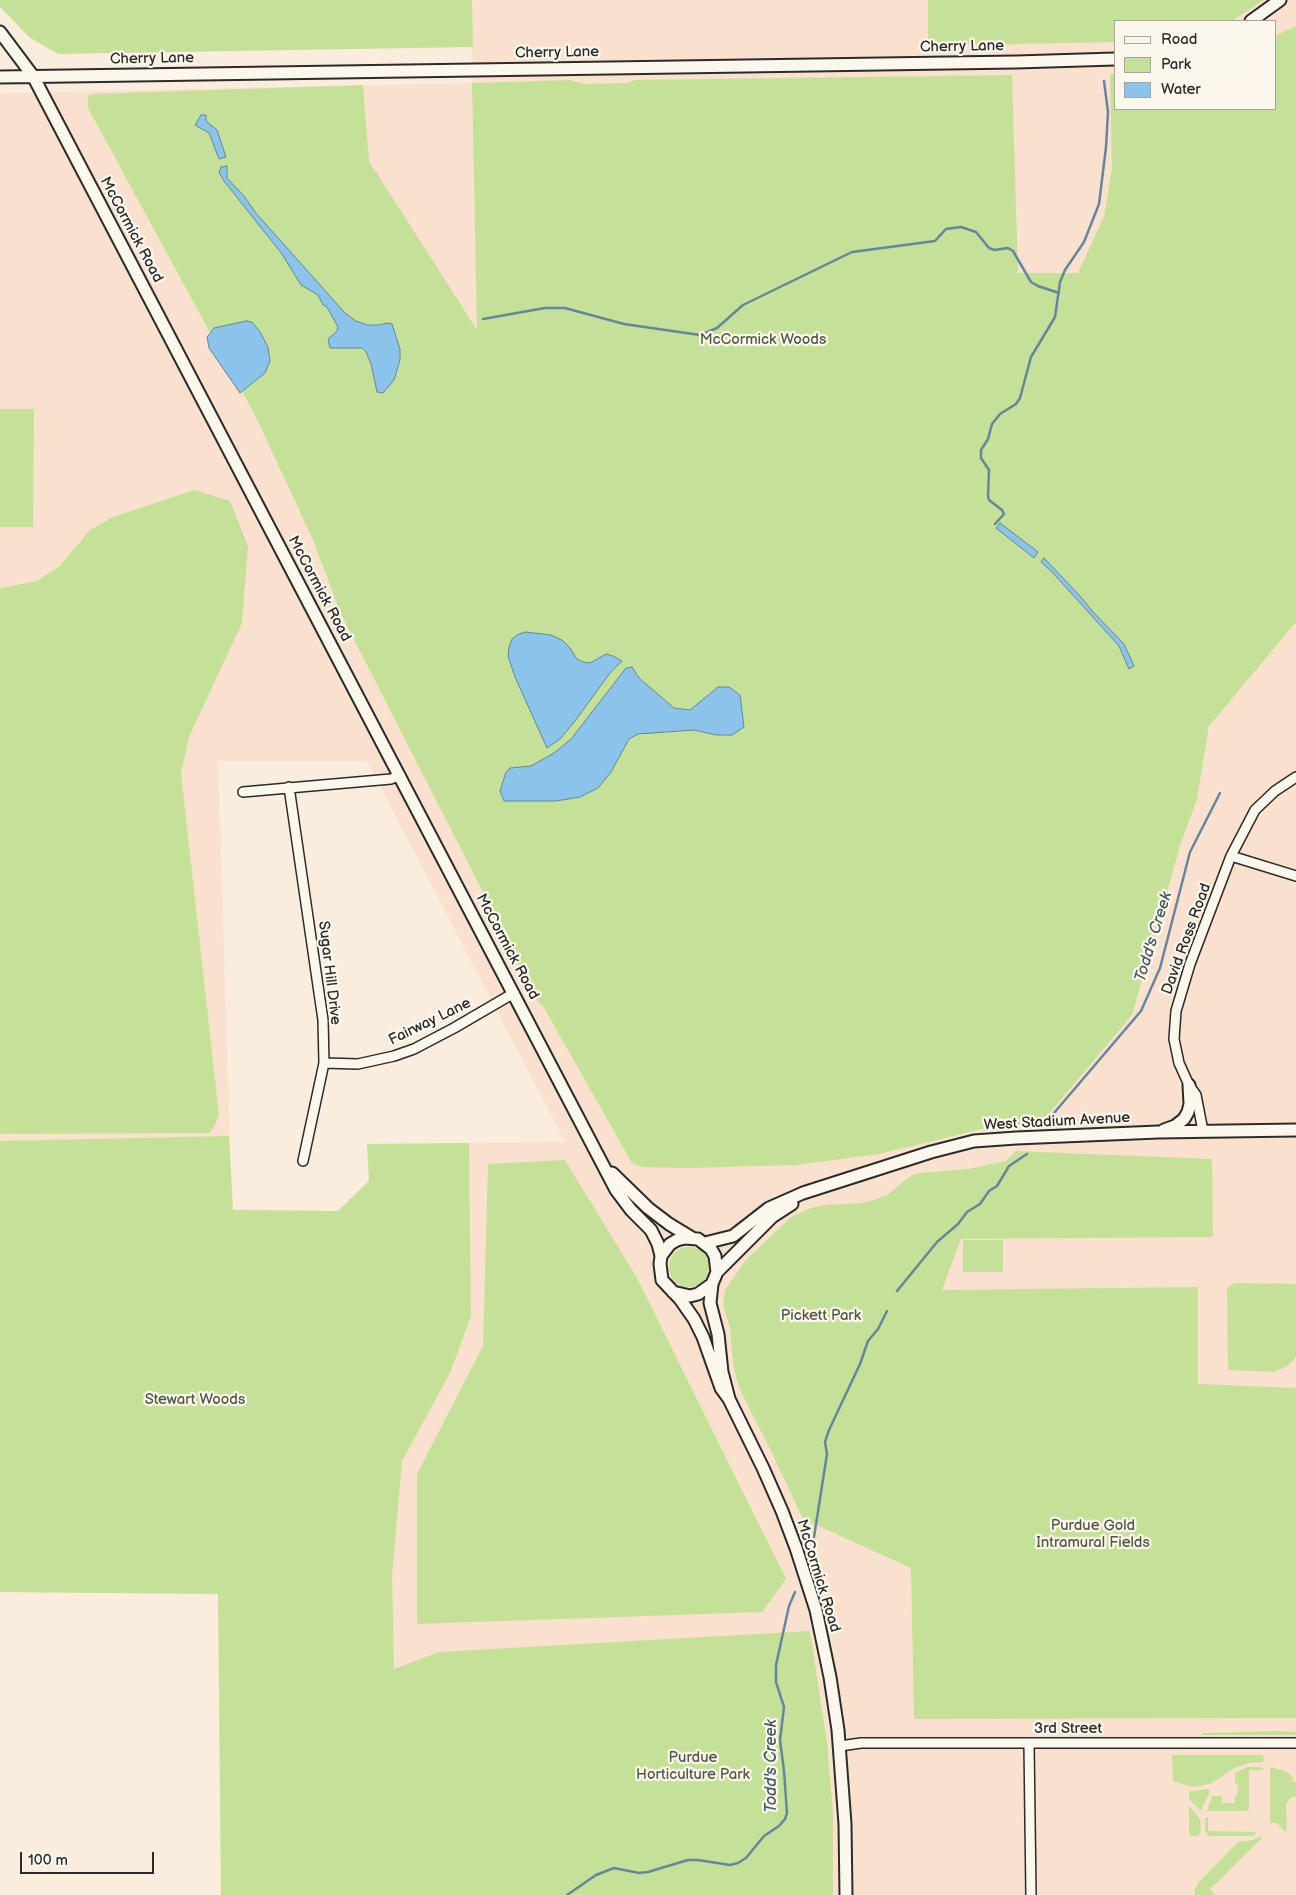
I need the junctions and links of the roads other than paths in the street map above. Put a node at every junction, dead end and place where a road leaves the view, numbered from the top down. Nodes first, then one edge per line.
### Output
1 (1280, 0) edge
2 (1290, 0) edge
3 (1271, 8) junction
4 (1253, 20) edge
5 (0, 32) edge
6 (1114, 59) edge
7 (33, 76) junction
8 (0, 77) edge
9 (400, 775) junction
10 (1296, 777) edge
11 (289, 787) junction
12 (243, 792) dead end
13 (1231, 856) junction
14 (1296, 876) edge
15 (514, 993) junction
16 (324, 1063) junction
17 (1189, 1086) junction
18 (1296, 1130) edge
19 (1203, 1131) junction
20 (1158, 1132) junction
21 (303, 1160) dead end
22 (604, 1164) junction
23 (827, 1186) junction
24 (693, 1238) junction
25 (705, 1243) junction
26 (661, 1256) junction
27 (717, 1272) junction
28 (712, 1284) junction
29 (674, 1292) junction
30 (729, 1399) junction
31 (1030, 1743) junction
32 (1296, 1743) edge
33 (840, 1746) junction
34 (846, 1895) edge
35 (1031, 1895) edge

1 - 3 street
2 - 3 street
3 - 4 street
5 - 7 street, McCormick Road
6 - 7 street, Cherry Lane
7 - 8 street, Cherry Lane
7 - 9 street, McCormick Road
9 - 11 street
9 - 15 street, McCormick Road
10 - 13 street, David Ross Road
11 - 12 street
11 - 16 street, Sugar Hill Drive
13 - 14 street
13 - 17 street, David Ross Road
15 - 16 street, Fairway Lane
15 - 22 street, McCormick Road
16 - 21 street, Sugar Hill Drive
17 - 19 street, David Ross Road
17 - 20 street
18 - 19 street, West Stadium Avenue
19 - 20 street, West Stadium Avenue
20 - 23 street, West Stadium Avenue
22 - 24 street, McCormick Road
22 - 26 street, McCormick Road
23 - 25 street, West Stadium Avenue
23 - 27 street, West Stadium Avenue
24 - 25 street
24 - 26 street
25 - 27 street
26 - 29 street
27 - 28 street
28 - 29 street
28 - 30 street
29 - 30 street, McCormick Road
30 - 33 street, McCormick Road
31 - 32 street, 3rd Street
31 - 33 street, 3rd Street
31 - 35 street
33 - 34 street, McCormick Road

